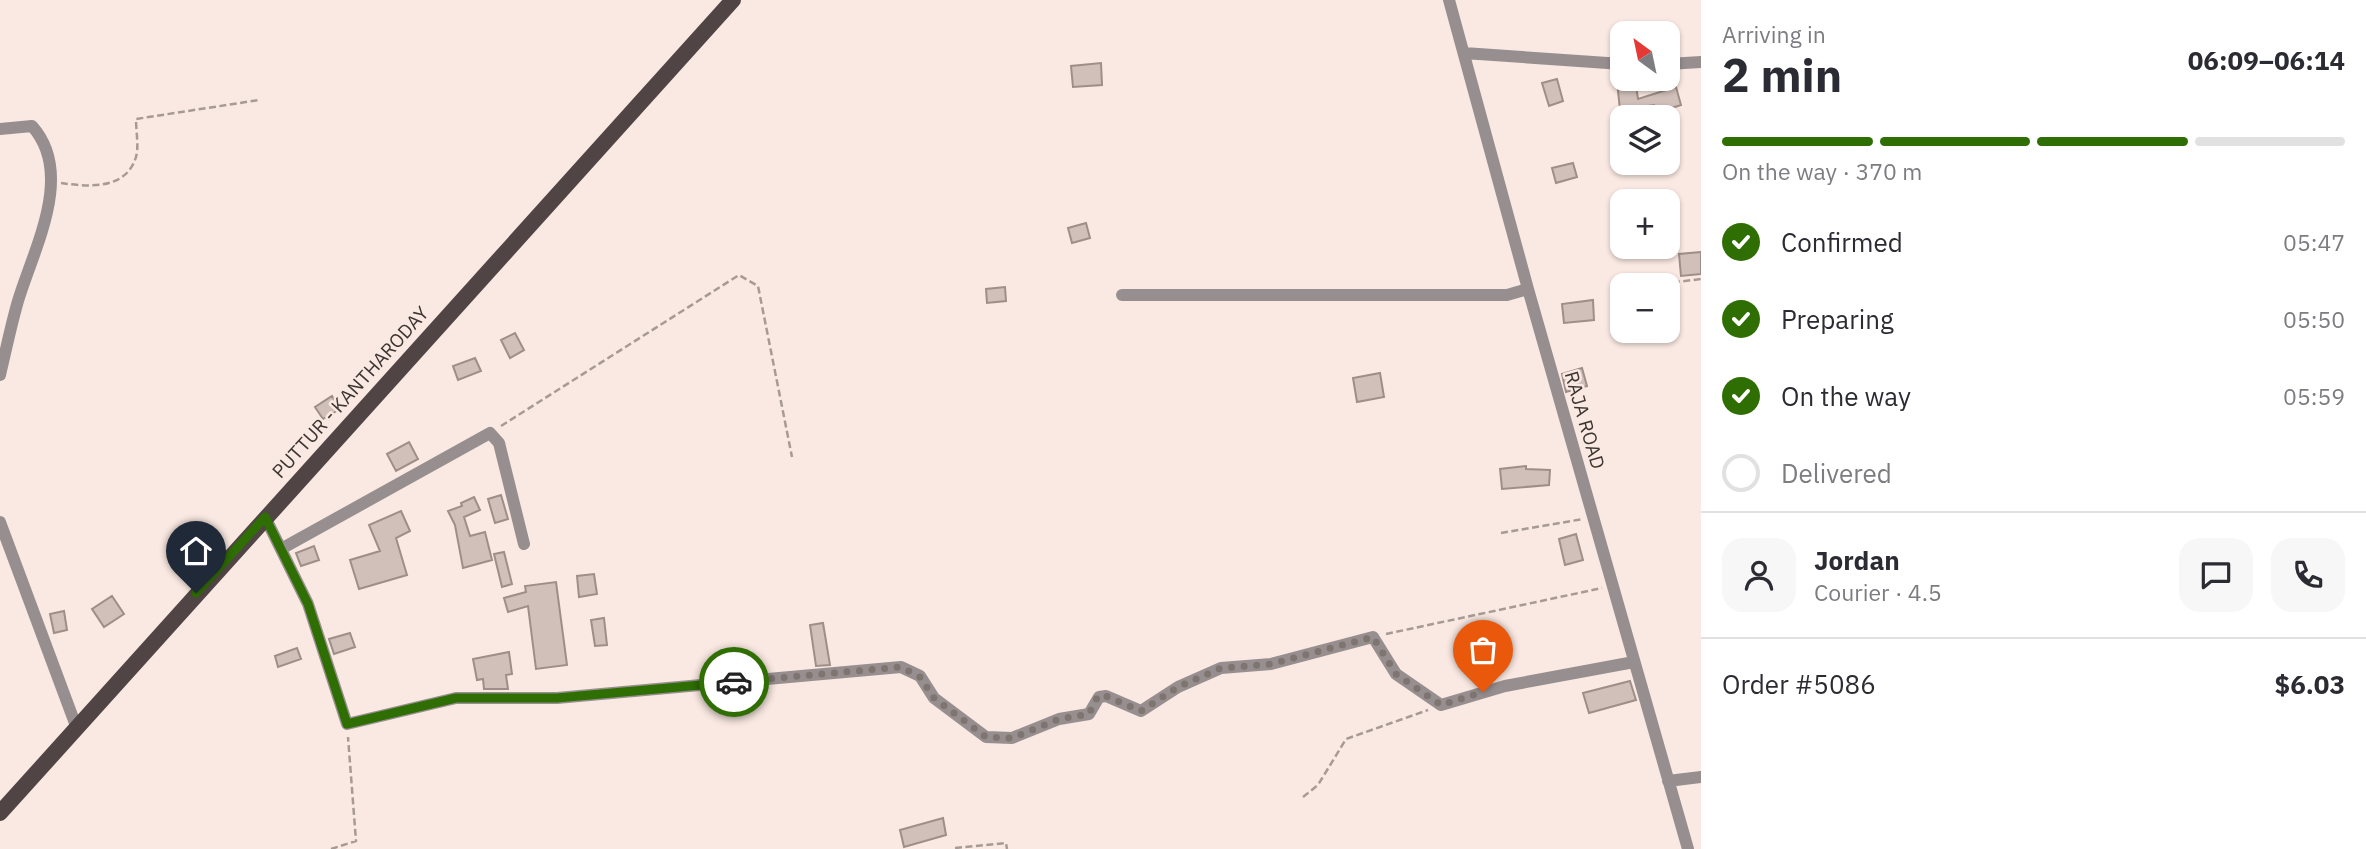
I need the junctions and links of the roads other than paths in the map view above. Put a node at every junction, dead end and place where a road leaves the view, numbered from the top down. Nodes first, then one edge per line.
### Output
1 (733, 0) edge
2 (1450, 0) edge
3 (1464, 53) junction
4 (1701, 62) edge
5 (1610, 63) edge
6 (1680, 63) edge
7 (0, 129) edge
8 (1528, 289) junction
9 (1122, 295) dead end
10 (0, 375) edge
11 (265, 517) junction
12 (0, 522) edge
13 (524, 544) dead end
14 (281, 549) junction
15 (1634, 663) junction
16 (76, 726) junction
17 (1701, 777) edge
18 (1668, 781) junction
19 (0, 813) edge
20 (1688, 849) edge

1 - 11 main road, PUTTUR - KANTHARODAY
2 - 3 street, RAJA ROAD
3 - 5 street
3 - 8 street, RAJA ROAD
4 - 6 street
7 - 10 street
8 - 9 street
8 - 15 street, RAJA ROAD
11 - 14 street
11 - 16 main road, PUTTUR - KANTHARODAY
12 - 16 street
13 - 14 street
14 - 15 street
15 - 18 street, RAJA ROAD
16 - 19 main road, PUTTUR - KANTHARODAY
17 - 18 street
18 - 20 street, RAJA ROAD

